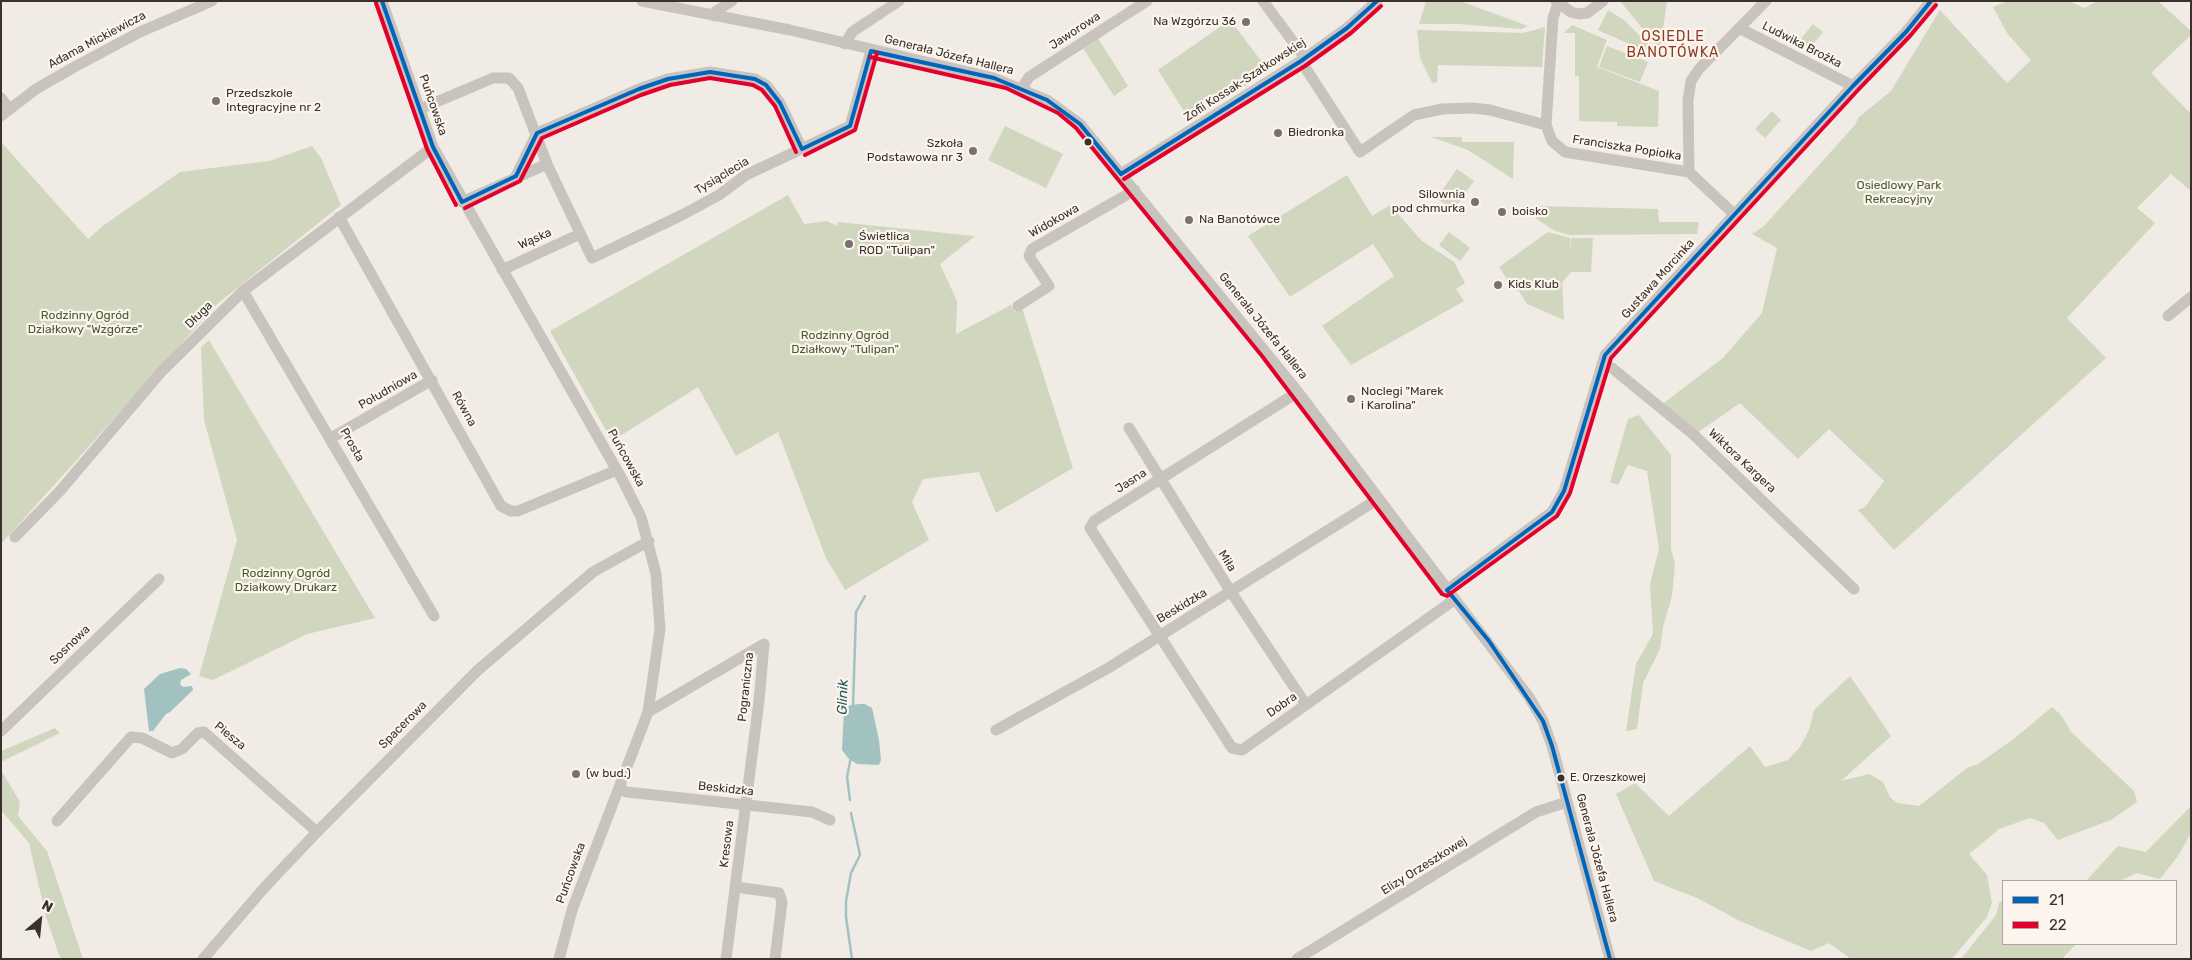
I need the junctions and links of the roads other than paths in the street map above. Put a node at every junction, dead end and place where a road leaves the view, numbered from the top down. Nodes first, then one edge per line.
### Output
1 (212, 1) edge
2 (382, 1) edge
3 (642, 1) edge
4 (732, 1) edge
5 (899, 1) edge
6 (1146, 1) edge
7 (1263, 1) edge
8 (1378, 1) edge
9 (1603, 1) edge
10 (1766, 1) edge
11 (1931, 1) edge
12 (1557, 2) edge
13 (714, 16) junction
14 (1739, 28) junction
15 (845, 44) junction
16 (871, 51) junction
17 (1303, 60) junction
18 (1853, 86) junction
19 (1022, 88) junction
20 (1, 98) edge
21 (420, 108) junction
22 (5, 113) edge
23 (1546, 124) junction
24 (537, 133) junction
25 (433, 147) junction
26 (802, 149) junction
27 (547, 164) junction
28 (1689, 172) junction
29 (1121, 174) junction
30 (516, 176) junction
31 (1134, 190) junction
32 (462, 202) junction
33 (1735, 216) junction
34 (339, 217) junction
35 (580, 234) junction
36 (502, 270) junction
37 (243, 291) junction
38 (2191, 297) edge
39 (1018, 306) dead end
40 (2168, 316) dead end
41 (1602, 364) junction
42 (432, 380) junction
43 (1298, 392) junction
44 (1129, 428) dead end
45 (332, 438) junction
46 (618, 470) junction
47 (1160, 479) junction
48 (1378, 498) junction
49 (15, 537) dead end
50 (649, 541) junction
51 (159, 579) dead end
52 (1854, 589) dead end
53 (1447, 590) junction
54 (1231, 592) junction
55 (1454, 600) junction
56 (434, 616) dead end
57 (1158, 637) junction
58 (1306, 705) junction
59 (648, 712) junction
60 (996, 730) dead end
61 (1, 731) edge
62 (619, 789) junction
63 (1567, 802) junction
64 (745, 805) junction
65 (830, 820) dead end
66 (57, 821) dead end
67 (317, 832) junction
68 (736, 887) junction
69 (203, 959) edge
70 (559, 959) edge
71 (726, 959) edge
72 (776, 959) edge
73 (1297, 959) edge
74 (1610, 959) edge

1 - 22 street, Adama Mickiewicza
2 - 21 street, Puńcowska
3 - 13 street, Generała Józefa Hallera
4 - 13 street
5 - 15 street
6 - 19 street, Jaworowa
7 - 17 street
8 - 17 street, Zofii Kossak-Szatkowskiej
9 - 12 street
10 - 14 street, Ludwika Brożka
11 - 18 street, Gustawa Morcinka
12 - 23 street
13 - 15 street, Generała Józefa Hallera
14 - 18 street, Ludwika Brożka
14 - 28 street, Ludwika Brożka
15 - 16 street, Generała Józefa Hallera
16 - 19 street, Generała Józefa Hallera
16 - 26 street, Tysiąclecia
17 - 23 street
17 - 29 street, Zofii Kossak-Szatkowskiej
18 - 33 street, Gustawa Morcinka
19 - 29 street, Generała Józefa Hallera
20 - 22 street
21 - 24 street
21 - 25 street, Puńcowska
23 - 28 street, Franciszka Popiołka
24 - 26 street
24 - 27 street
24 - 30 street
25 - 32 street, Puńcowska
25 - 34 street, Długa
26 - 35 street, Tysiąclecia
27 - 30 street
27 - 35 street
28 - 33 street
29 - 31 street, Generała Józefa Hallera
30 - 32 street
31 - 39 street, Widokowa
31 - 43 street, Generała Józefa Hallera
32 - 36 street, Puńcowska
33 - 41 street, Gustawa Morcinka
34 - 37 street, Długa
34 - 42 street, Równa
35 - 36 street, Wąska
36 - 46 street, Puńcowska
37 - 45 street, Prosta
37 - 49 street, Długa
38 - 40 street
41 - 52 street, Wiktora Kargera
41 - 53 street, Gustawa Morcinka
42 - 45 street, Południowa
42 - 46 street, Równa
43 - 47 street, Jasna
43 - 48 street, Generała Józefa Hallera
44 - 47 street, Miła
45 - 56 street, Prosta
46 - 50 street, Puńcowska
47 - 54 street, Miła
47 - 57 street, Jasna
48 - 53 street, Generała Józefa Hallera
48 - 54 street, Beskidzka
50 - 59 street, Puńcowska
50 - 67 street, Spacerowa
51 - 61 street, Sosnowa
53 - 55 street, Generała Józefa Hallera
54 - 57 street, Beskidzka
54 - 58 street, Miła
55 - 58 street, Dobra
55 - 63 street, Generała Józefa Hallera
57 - 58 street, Dobra
57 - 60 street, Beskidzka
59 - 62 street, Puńcowska
59 - 64 street, Pograniczna
62 - 64 street, Beskidzka
62 - 70 street, Puńcowska
63 - 73 street, Elizy Orzeszkowej
63 - 74 street, Generała Józefa Hallera
64 - 65 street, Beskidzka
64 - 68 street, Kresowa
66 - 67 street, Piesza
67 - 69 street, Spacerowa
68 - 71 street, Kresowa
68 - 72 street

